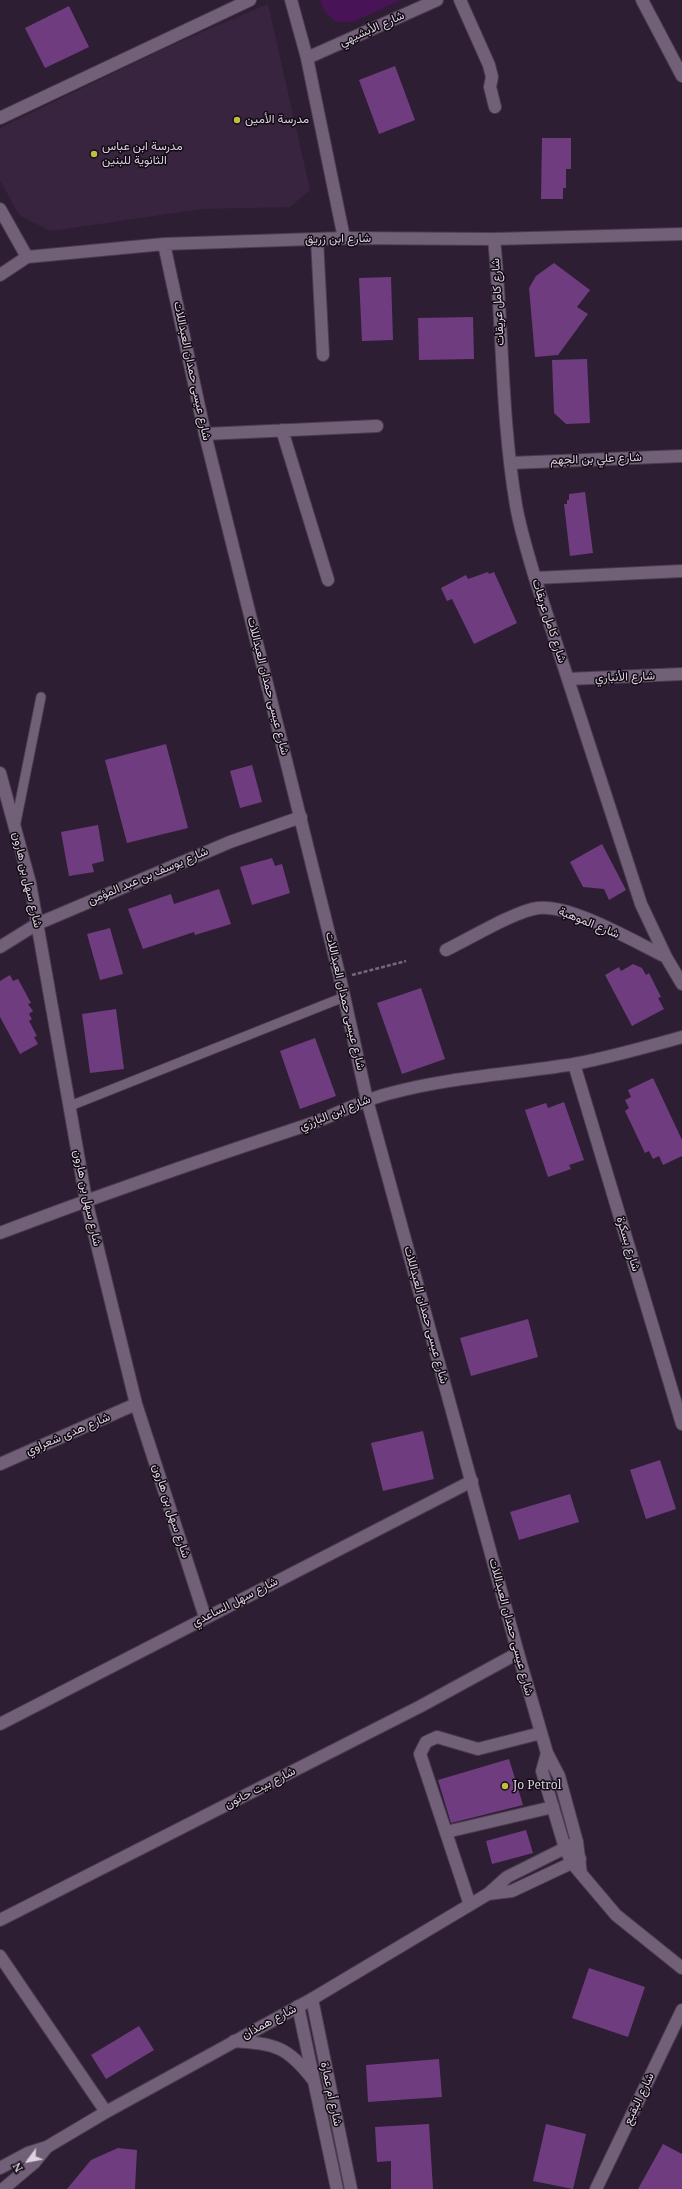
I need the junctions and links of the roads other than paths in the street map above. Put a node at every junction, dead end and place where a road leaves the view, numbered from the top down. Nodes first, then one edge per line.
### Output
1 (250, 0) edge
2 (291, 0) edge
3 (437, 0) edge
4 (460, 0) edge
5 (642, 0) edge
6 (306, 58) junction
7 (682, 76) edge
8 (495, 107) dead end
9 (0, 118) edge
10 (0, 209) edge
11 (682, 234) edge
12 (344, 238) junction
13 (317, 239) junction
14 (494, 239) junction
15 (164, 244) junction
16 (27, 257) junction
17 (0, 275) edge
18 (323, 355) dead end
19 (377, 426) dead end
20 (282, 430) junction
21 (205, 434) junction
22 (682, 456) edge
23 (510, 463) junction
24 (682, 571) edge
25 (534, 578) junction
26 (328, 580) dead end
27 (682, 674) edge
28 (568, 679) junction
29 (41, 697) dead end
30 (0, 772) edge
31 (301, 817) junction
32 (15, 828) junction
33 (37, 924) junction
34 (0, 947) edge
35 (446, 950) dead end
36 (666, 957) junction
37 (682, 984) edge
38 (344, 997) junction
39 (682, 1037) edge
40 (574, 1064) junction
41 (367, 1100) junction
42 (70, 1106) junction
43 (86, 1200) junction
44 (0, 1233) edge
45 (136, 1404) junction
46 (682, 1424) edge
47 (0, 1464) edge
48 (472, 1481) junction
49 (205, 1617) junction
50 (518, 1653) junction
51 (0, 1724) edge
52 (541, 1733) junction
53 (547, 1753) junction
54 (553, 1807) junction
55 (446, 1832) junction
56 (577, 1842) junction
57 (565, 1848) junction
58 (576, 1861) junction
59 (488, 1894) junction
60 (470, 1905) junction
61 (0, 1920) edge
62 (0, 1956) edge
63 (682, 1968) edge
64 (312, 1999) junction
65 (298, 2006) junction
66 (682, 2010) edge
67 (234, 2041) junction
68 (315, 2083) junction
69 (106, 2112) junction
70 (47, 2147) junction
71 (0, 2168) edge
72 (3, 2189) edge
73 (337, 2189) edge
74 (351, 2189) edge
75 (596, 2189) edge

1 - 9 street
2 - 6 street
3 - 6 street, شارع الأبشيهي
4 - 8 street
5 - 7 street
6 - 12 street
10 - 16 street
11 - 14 street, شارع ابن زريق
12 - 13 street, شارع ابن زريق
12 - 14 street, شارع ابن زريق
13 - 15 street, شارع ابن زريق
13 - 18 street
14 - 23 street, شارع كامل عريقات
15 - 16 street, شارع ابن زريق
15 - 21 street, شارع عيسى حمدان العبداللات
16 - 17 street, شارع ابن زريق
19 - 20 street
20 - 21 street
20 - 26 street
21 - 31 street, شارع عيسى حمدان العبداللات
22 - 23 street, شارع علي بن الجهم
23 - 25 street, شارع كامل عريقات
24 - 25 street
25 - 28 street, شارع كامل عريقات
27 - 28 street, شارع الأنباري
28 - 36 street, شارع كامل عريقات
29 - 32 lane
30 - 32 street, شارع سهل بن هارون
31 - 33 street, شارع يوسف بن عبد المؤمن
31 - 38 street, شارع عيسى حمدان العبداللات
32 - 33 street, شارع سهل بن هارون
33 - 34 street, شارع يوسف بن عبد المؤمن
33 - 42 street, شارع سهل بن هارون
35 - 36 street, شارع الموهبة
36 - 37 street, شارع كامل عريقات
38 - 41 street, شارع عيسى حمدان العبداللات
38 - 42 lane
39 - 40 street, شارع ابن البارزي
40 - 41 street, شارع ابن البارزي
40 - 46 street, شارع بسكرة
41 - 43 street, شارع ابن البارزي
41 - 48 street, شارع عيسى حمدان العبداللات
42 - 43 street, شارع سهل بن هارون
43 - 44 street, شارع ابن البارزي
43 - 45 street, شارع سهل بن هارون
45 - 47 street, شارع هدى شعراوي
45 - 49 street, شارع سهل بن هارون
48 - 49 street, شارع سهل الساعدي
48 - 50 street, شارع عيسى حمدان العبداللات
49 - 51 street, شارع سهل الساعدي
50 - 52 street, شارع عيسى حمدان العبداللات
50 - 61 street, شارع بيت حانون
52 - 53 street, شارع عيسى حمدان العبداللات
52 - 55 street
53 - 54 street, شارع عيسى حمدان العبداللات
53 - 56 street, شارع عيسى حمدان العبداللات
54 - 55 street
54 - 57 street, شارع عيسى حمدان العبداللات
55 - 60 street
56 - 57 street, شارع همذان
56 - 58 street, شارع عيسى حمدان العبداللات
57 - 58 street, شارع عيسى حمدان العبداللات
57 - 59 street, شارع همذان
58 - 59 street, شارع همذان
58 - 63 street, شارع عيسى حمدان العبداللات
59 - 60 street, شارع همذان
60 - 64 street, شارع همذان
62 - 69 street
64 - 65 street, شارع همذان
64 - 74 street, شارع أم عمارة
65 - 67 street, شارع همذان
65 - 68 street, شارع أم عمارة
66 - 75 street, شارع البقيع
67 - 68 street
67 - 69 street, شارع همذان
68 - 73 street, شارع أم عمارة
69 - 70 street, شارع همذان
70 - 71 street, شارع همذان
70 - 72 street, شارع همذان

